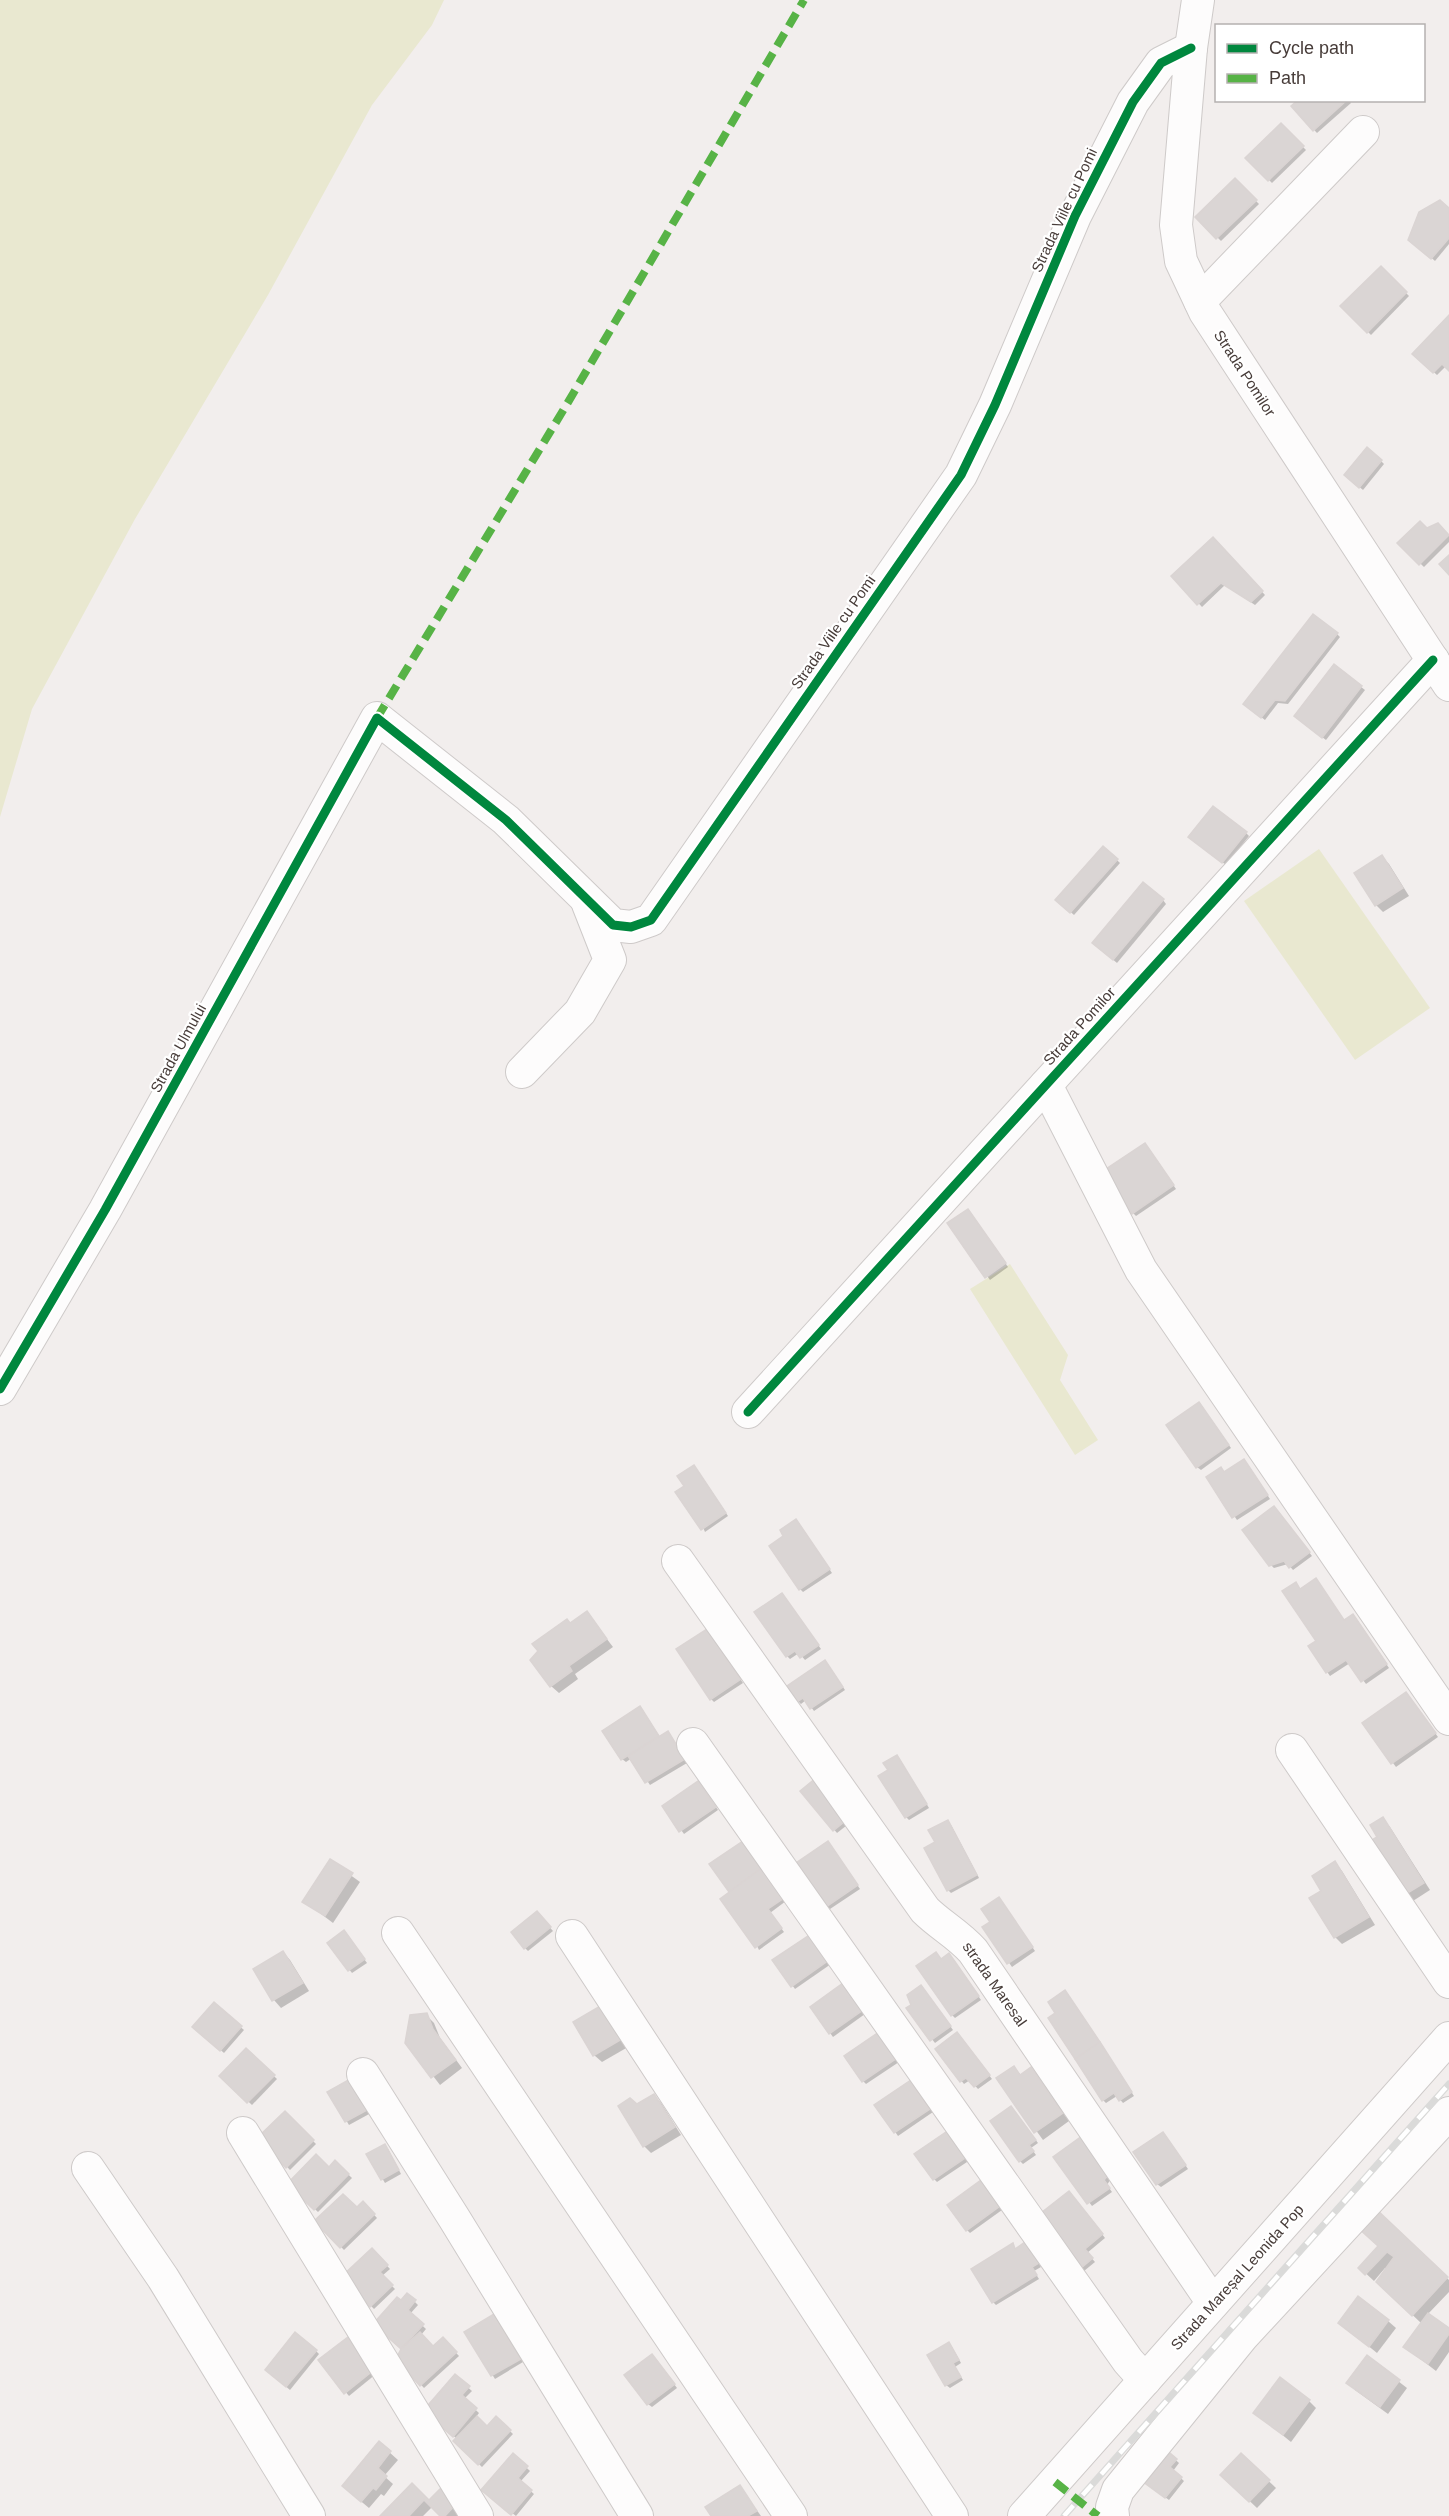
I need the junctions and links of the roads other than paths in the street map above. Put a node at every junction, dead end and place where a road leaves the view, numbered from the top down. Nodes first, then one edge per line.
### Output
1 (1198, 0) edge
2 (1191, 48) junction
3 (1363, 132) dead end
4 (1200, 301) junction
5 (1441, 672) edge
6 (585, 898) junction
7 (647, 921) junction
8 (610, 960) junction
9 (522, 1072) dead end
10 (1046, 1085) junction
11 (0, 1389) edge
12 (748, 1412) dead end
13 (678, 1561) dead end
14 (1449, 1719) edge
15 (693, 1744) dead end
16 (1292, 1750) dead end
17 (398, 1933) dead end
18 (572, 1936) dead end
19 (1449, 1982) edge
20 (1449, 2038) edge
21 (363, 2074) dead end
22 (1449, 2113) edge
23 (243, 2133) dead end
24 (88, 2168) dead end
25 (1213, 2303) junction
26 (1145, 2380) junction
27 (309, 2516) edge
28 (477, 2516) edge
29 (637, 2516) edge
30 (791, 2516) edge
31 (952, 2516) edge
32 (1024, 2516) edge
33 (1113, 2516) edge

1 - 2 street
2 - 4 street, Strada Pomilor
2 - 7 street, Strada Viile cu Pomi
3 - 4 street
4 - 5 street, Strada Pomilor
5 - 10 street, Strada Pomilor
6 - 7 street
6 - 8 street
6 - 11 street, Strada Ulmului
7 - 8 street, Strada Viile cu Pomi
8 - 9 street
10 - 12 street, Strada Pomilor
10 - 14 street
13 - 25 street, strada Maresal
15 - 26 street
16 - 19 street
17 - 30 street
18 - 31 street
20 - 25 street, Strada Mareșal Leonida Pop
21 - 29 street
22 - 33 street
23 - 28 street
24 - 27 street
25 - 26 street, Strada Mareșal Leonida Pop
26 - 32 street, Strada Mareșal Leonida Pop

